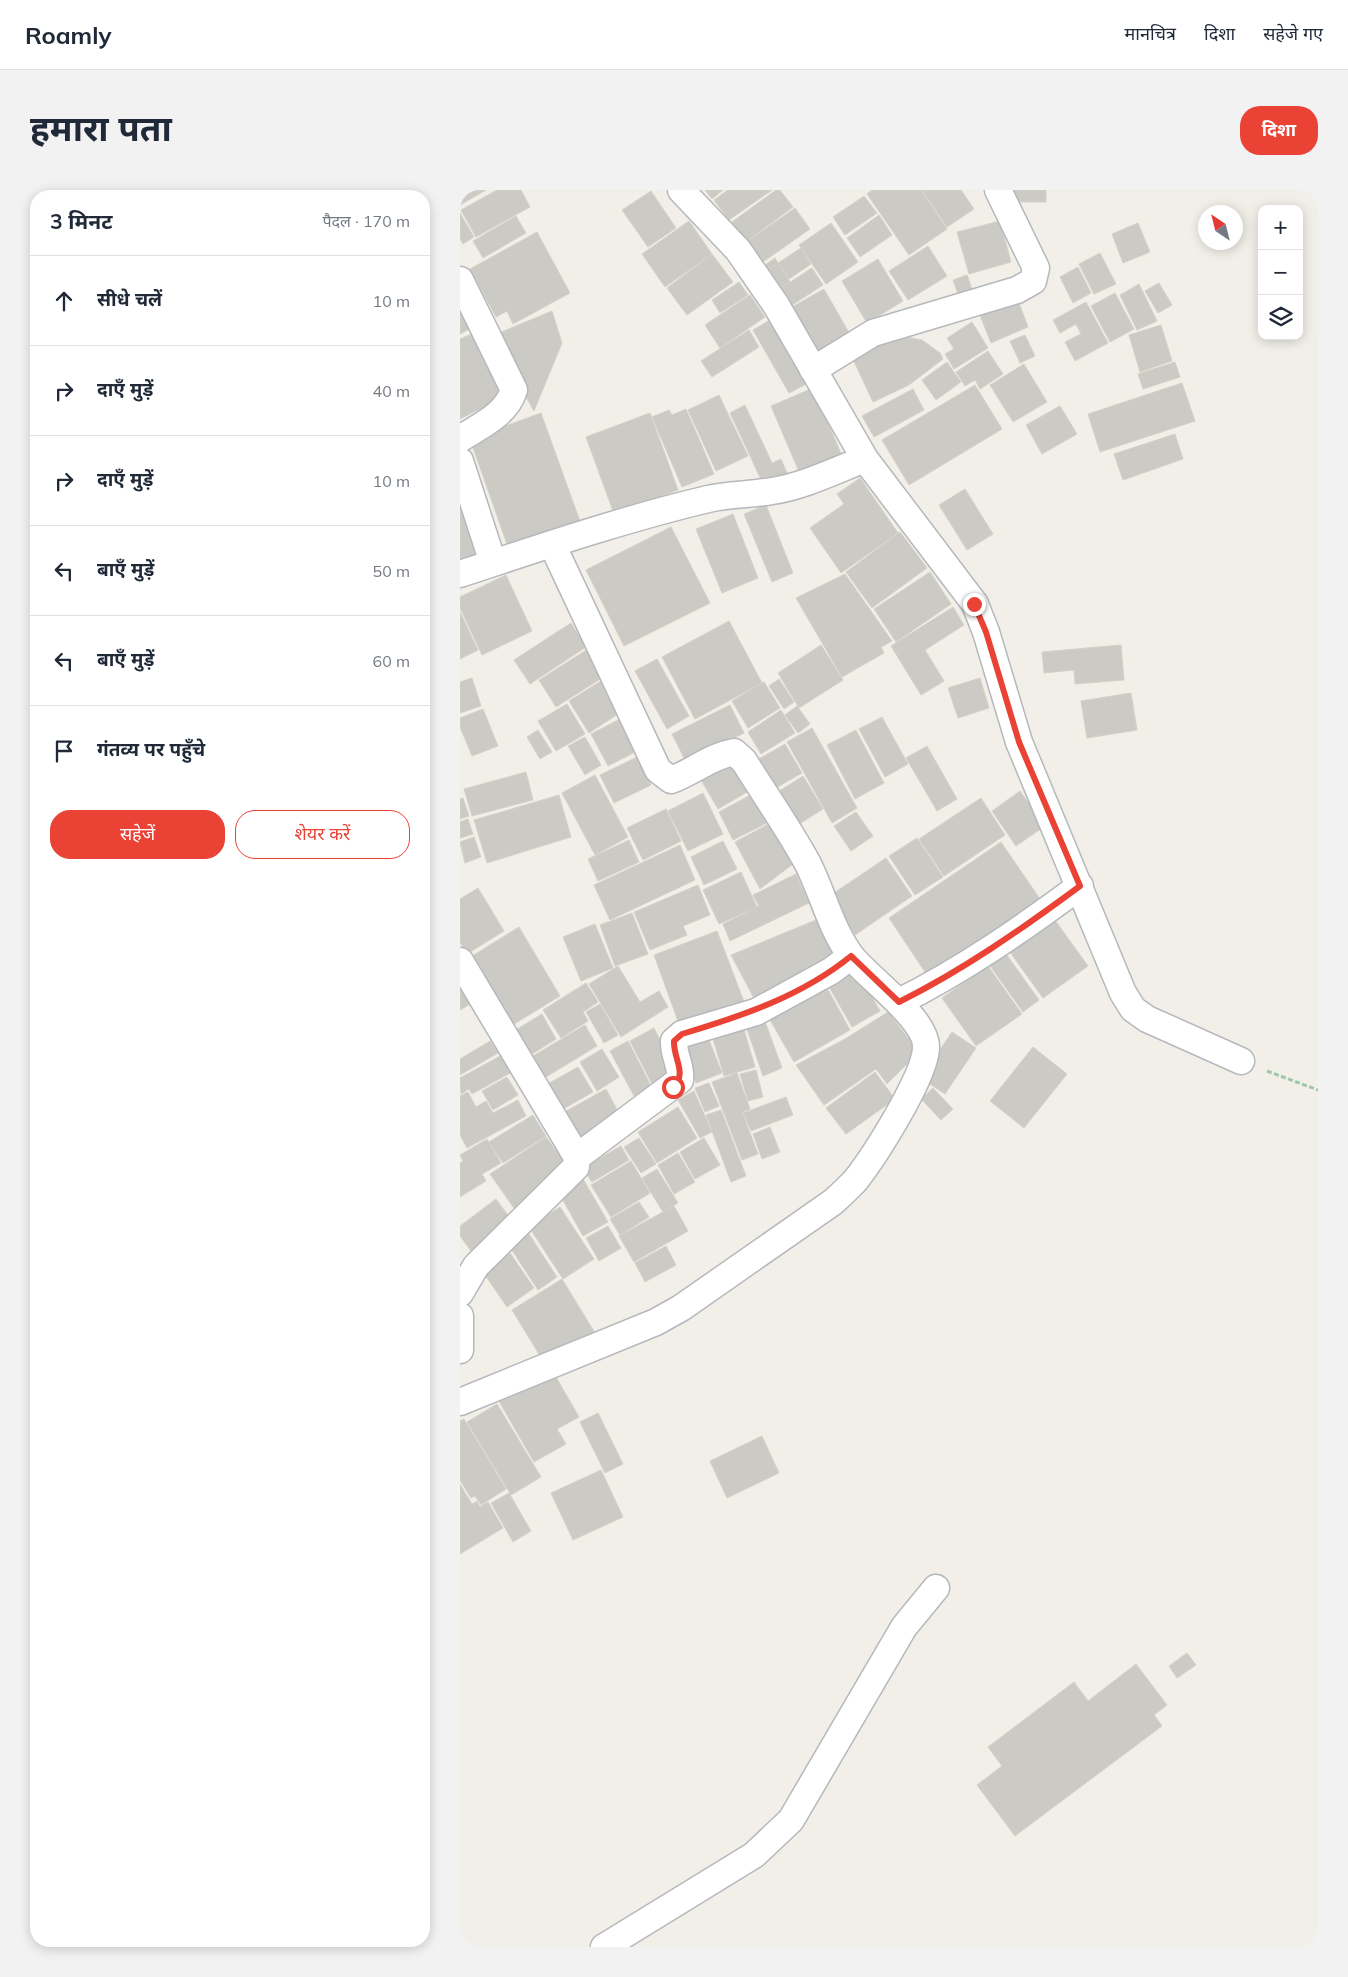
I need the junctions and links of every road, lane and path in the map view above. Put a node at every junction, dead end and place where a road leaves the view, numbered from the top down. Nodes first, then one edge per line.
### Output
1 (681, 190) edge
2 (998, 190) edge
3 (460, 280) edge
4 (813, 370) junction
5 (460, 439) edge
6 (865, 458) junction
7 (460, 461) edge
8 (552, 544) junction
9 (493, 563) junction
10 (460, 574) edge
11 (1080, 886) junction
12 (851, 956) junction
13 (460, 961) edge
14 (899, 1002) junction
15 (1241, 1061) joint
16 (1318, 1090) edge
17 (577, 1157) junction
18 (460, 1293) edge
19 (460, 1316) edge
20 (460, 1350) edge
21 (460, 1402) edge
22 (936, 1588) dead end
23 (604, 1947) edge

1 - 4 street
2 - 4 street
3 - 5 street
4 - 6 street
6 - 8 street
6 - 11 street
7 - 9 street
8 - 9 street
8 - 12 street
9 - 10 street
11 - 14 street
11 - 15 street
12 - 14 street
12 - 17 street
13 - 17 street
14 - 21 street
15 - 16 path
17 - 18 street
19 - 20 street
22 - 23 street

